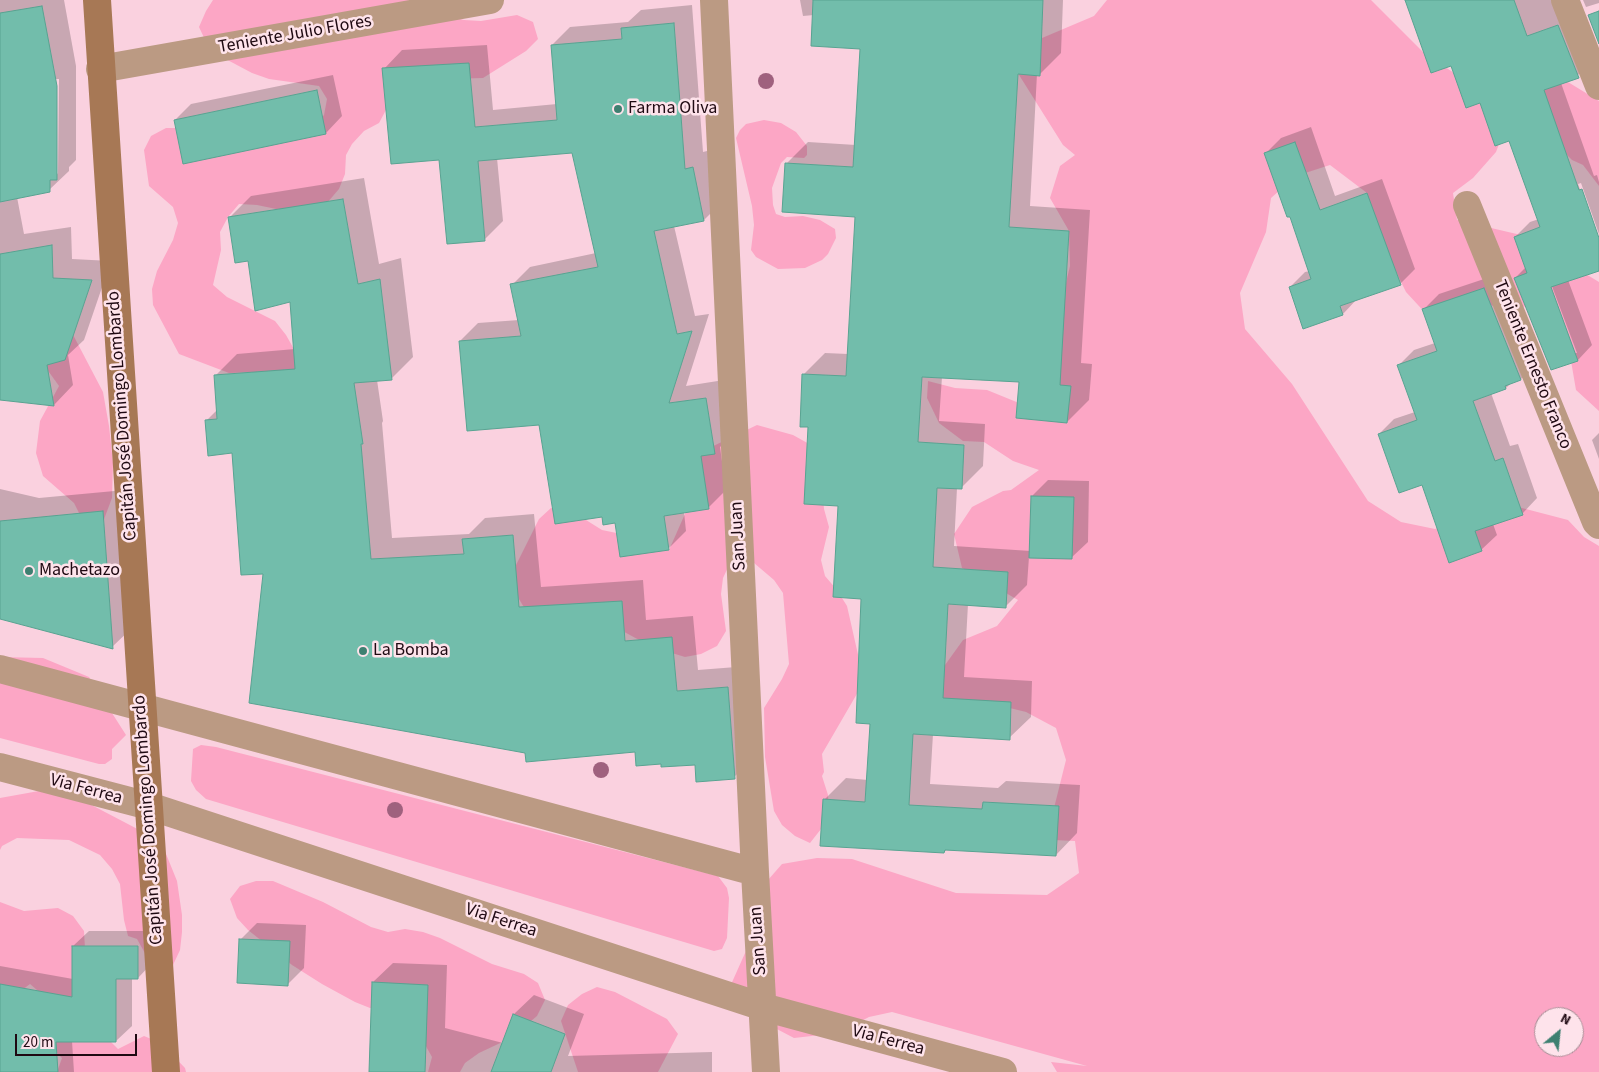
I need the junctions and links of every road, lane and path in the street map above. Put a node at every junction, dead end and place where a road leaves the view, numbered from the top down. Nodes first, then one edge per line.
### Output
1 (96, 0) edge
2 (490, 0) edge
3 (714, 0) edge
4 (1565, 0) edge
5 (100, 69) junction
6 (1599, 86) edge
7 (1467, 205) dead end
8 (1599, 525) edge
9 (0, 668) edge
10 (142, 707) junction
11 (0, 767) edge
12 (148, 806) junction
13 (755, 872) junction
14 (763, 1007) junction
15 (166, 1072) edge
16 (766, 1072) edge
17 (1002, 1072) edge

1 - 5 street, Capitán José Domingo Lombardo
2 - 5 street, Teniente Julio Flores
3 - 13 street, San Juan
4 - 6 street
5 - 10 street, Capitán José Domingo Lombardo
7 - 8 street, Teniente Ernesto Franco
9 - 10 street
10 - 12 street, Capitán José Domingo Lombardo
10 - 13 street
11 - 12 street, Via Ferrea
12 - 14 street, Via Ferrea
12 - 15 street, Capitán José Domingo Lombardo
13 - 14 street, San Juan
14 - 16 street, San Juan
14 - 17 street, Via Ferrea

